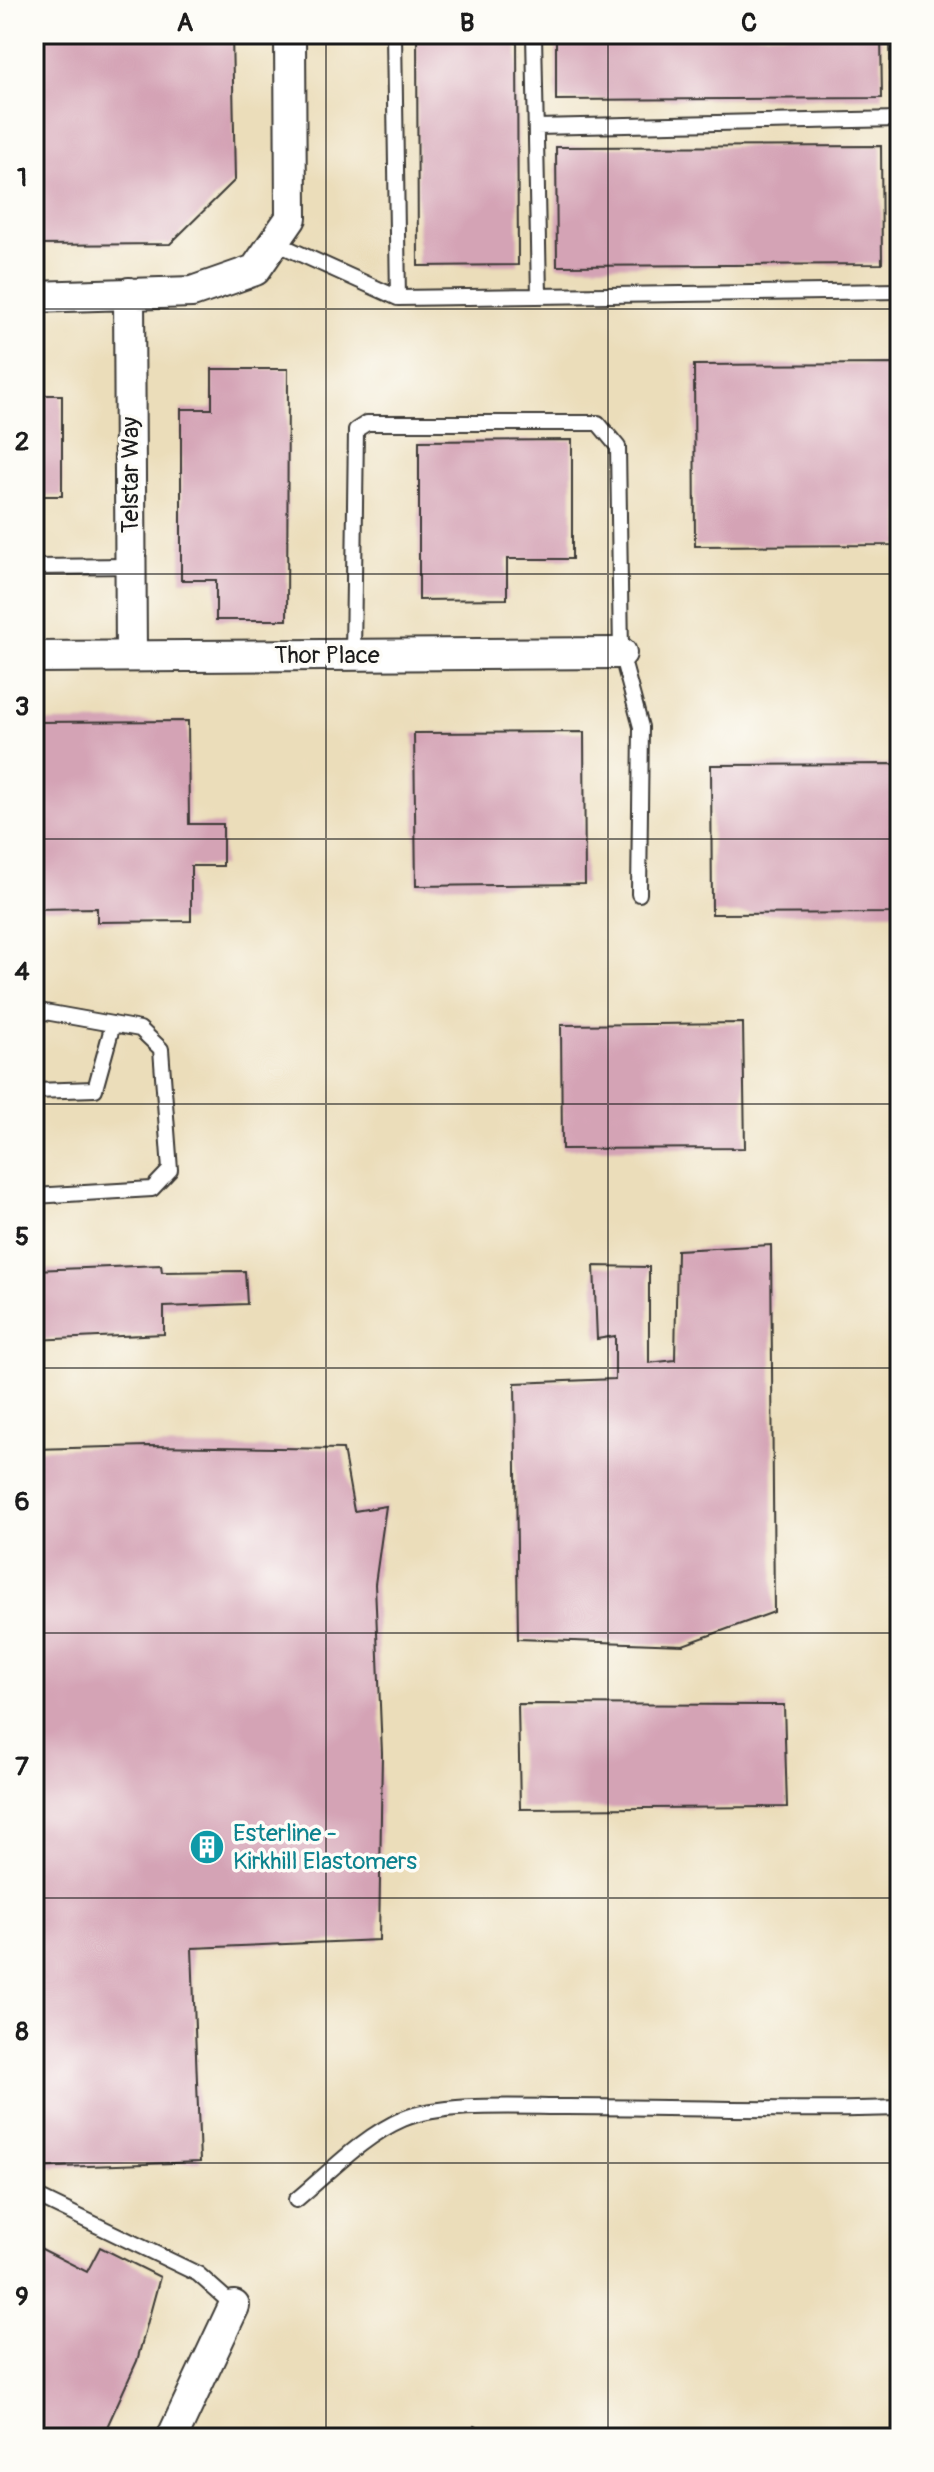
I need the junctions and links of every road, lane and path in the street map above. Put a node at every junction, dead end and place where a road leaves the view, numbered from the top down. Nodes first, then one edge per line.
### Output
1 (290, 34) edge
2 (394, 34) edge
3 (534, 34) edge
4 (898, 34) edge
5 (899, 119) edge
6 (536, 127) junction
7 (274, 242) junction
8 (900, 256) edge
9 (900, 291) edge
10 (129, 293) junction
11 (539, 296) junction
12 (34, 297) edge
13 (398, 298) junction
14 (130, 566) junction
15 (34, 567) edge
16 (621, 653) junction
17 (353, 655) junction
18 (131, 656) junction
19 (34, 657) edge
20 (639, 894) dead end
21 (34, 1010) edge
22 (113, 1024) junction
23 (34, 1091) edge
24 (34, 1196) edge
25 (900, 2108) edge
26 (34, 2195) edge
27 (296, 2200) dead end
28 (234, 2306) joint
29 (172, 2438) edge

1 - 7 street
2 - 13 lane
3 - 6 lane
4 - 5 lane
5 - 6 lane
5 - 8 lane
6 - 11 lane
7 - 10 street
7 - 13 lane
9 - 11 lane
10 - 12 street
10 - 14 street, Telstar Way
11 - 13 lane
14 - 15 lane
14 - 18 street, Telstar Way
16 - 17 street, Thor Place
16 - 17 lane
16 - 20 lane
17 - 18 street, Thor Place
18 - 19 street, Thor Place
21 - 22 lane
22 - 23 lane
22 - 24 lane
25 - 27 lane
26 - 28 lane
28 - 29 street

